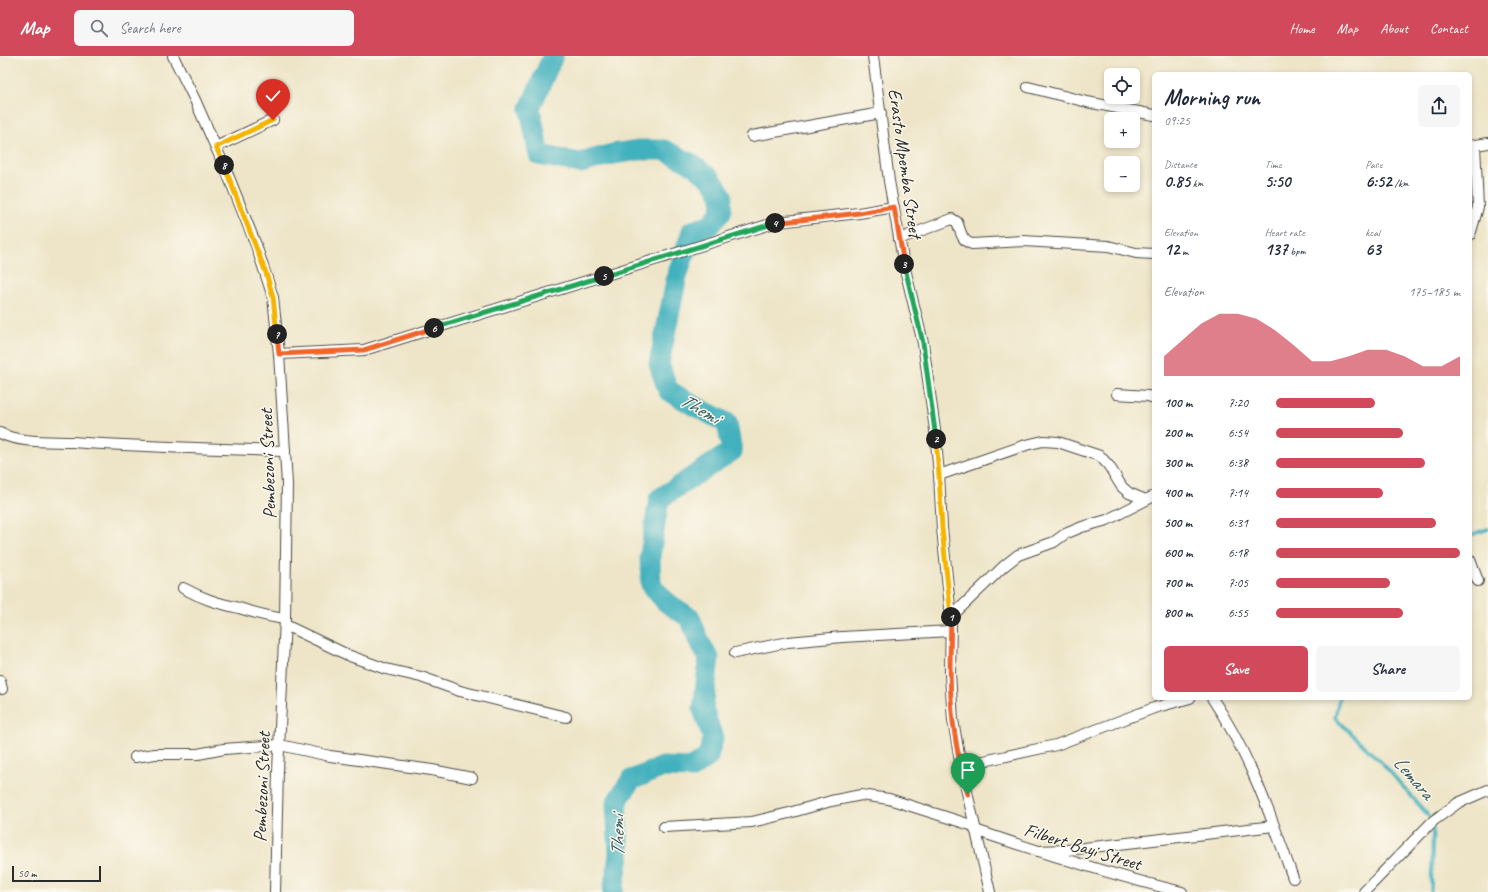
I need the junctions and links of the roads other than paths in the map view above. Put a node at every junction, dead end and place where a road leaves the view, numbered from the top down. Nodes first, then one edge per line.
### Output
1 (173, 56) edge
2 (873, 56) edge
3 (1028, 87) dead end
4 (881, 113) junction
5 (1152, 115) edge
6 (273, 120) dead end
7 (752, 136) dead end
8 (1488, 143) edge
9 (1473, 145) edge
10 (216, 147) junction
11 (894, 207) junction
12 (1472, 228) edge
13 (899, 239) junction
14 (1152, 254) edge
15 (279, 354) junction
16 (1117, 394) dead end
17 (1152, 397) edge
18 (0, 433) edge
19 (285, 451) junction
20 (939, 475) junction
21 (1150, 498) edge
22 (1472, 565) edge
23 (1478, 581) dead end
24 (183, 588) dead end
25 (951, 617) junction
26 (285, 622) junction
27 (951, 631) junction
28 (735, 653) dead end
29 (1183, 700) edge
30 (1213, 700) edge
31 (566, 717) dead end
32 (280, 745) junction
33 (136, 756) dead end
34 (961, 766) junction
35 (472, 778) dead end
36 (1488, 790) edge
37 (1274, 826) junction
38 (664, 827) dead end
39 (975, 828) junction
40 (1038, 851) junction
41 (1293, 878) dead end
42 (275, 892) edge
43 (990, 892) edge
44 (1182, 892) edge
45 (1364, 892) edge

1 - 10 street, Pembezoni Street
2 - 4 street, Erasto Mpemba Street
3 - 5 street
4 - 7 street
4 - 11 street, Erasto Mpemba Street
6 - 10 street
8 - 9 street
9 - 12 street
10 - 15 street, Pembezoni Street
11 - 13 street, Erasto Mpemba Street
11 - 15 street
13 - 14 street
13 - 20 street, Erasto Mpemba Street
15 - 19 street, Pembezoni Street
16 - 17 street
18 - 19 street
19 - 26 street, Pembezoni Street
20 - 21 street
20 - 25 street, Erasto Mpemba Street
21 - 25 street
22 - 23 street
24 - 26 street
25 - 27 street, Erasto Mpemba Street
26 - 31 street
26 - 32 street, Pembezoni Street
27 - 28 street
27 - 34 street, Erasto Mpemba Street
29 - 34 street
30 - 37 street
32 - 33 street
32 - 35 street
32 - 42 street, Pembezoni Street
34 - 39 street, Erasto Mpemba Street
36 - 45 street
37 - 40 street
37 - 41 street
38 - 39 street, Filbert Bayi Street
39 - 40 street, Filbert Bayi Street
39 - 43 street, Erasto Mpemba Street
40 - 44 street, Filbert Bayi Street

